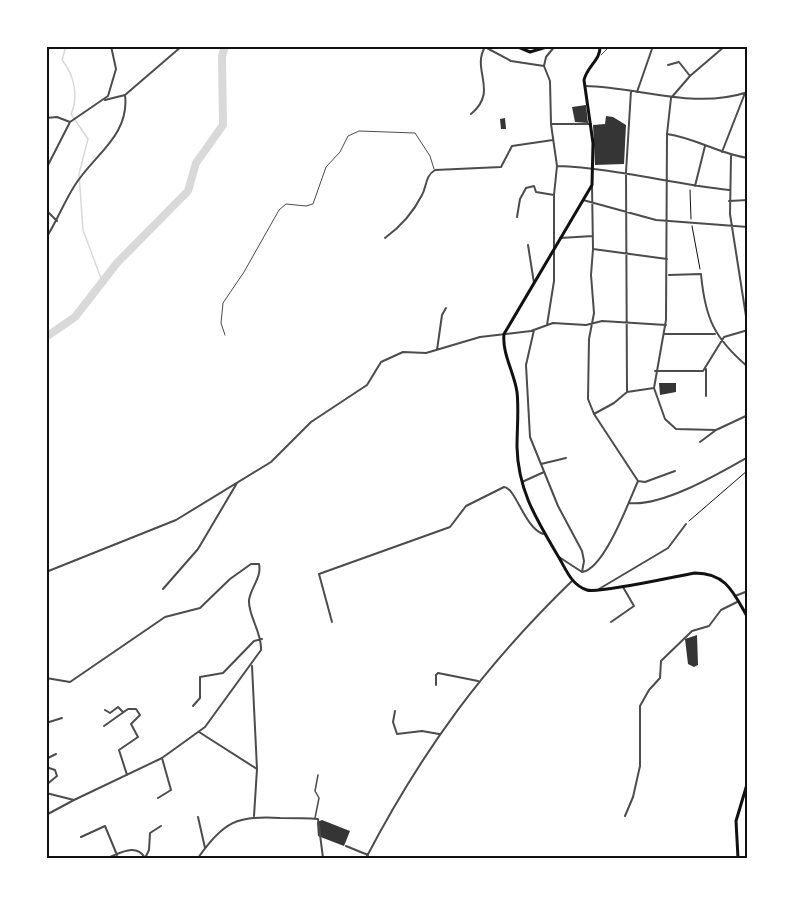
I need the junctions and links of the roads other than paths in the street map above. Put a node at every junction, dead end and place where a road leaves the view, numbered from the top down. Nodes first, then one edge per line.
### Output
1 (111, 46) edge
2 (182, 46) edge
3 (516, 46) edge
4 (553, 46) edge
5 (600, 46) edge
6 (610, 46) edge
7 (653, 46) edge
8 (725, 46) edge
9 (599, 56) junction
10 (668, 65) dead end
11 (544, 66) junction
12 (690, 76) junction
13 (585, 86) junction
14 (631, 91) junction
15 (637, 92) junction
16 (746, 93) edge
17 (125, 95) junction
18 (670, 98) junction
19 (105, 100) junction
20 (471, 114) dead end
21 (46, 118) edge
22 (71, 121) junction
23 (551, 124) junction
24 (591, 124) junction
25 (667, 134) junction
26 (553, 140) junction
27 (705, 146) junction
28 (721, 152) junction
29 (731, 156) junction
30 (747, 158) edge
31 (557, 166) junction
32 (594, 167) junction
33 (46, 169) edge
34 (435, 170) junction
35 (626, 172) junction
36 (666, 182) junction
37 (592, 185) junction
38 (694, 186) junction
39 (729, 190) junction
40 (554, 195) junction
41 (583, 200) junction
42 (747, 200) edge
43 (729, 201) junction
44 (592, 204) junction
45 (46, 210) edge
46 (628, 213) junction
47 (517, 217) dead end
48 (57, 220) junction
49 (666, 221) junction
50 (732, 226) junction
51 (747, 227) edge
52 (592, 236) junction
53 (46, 238) edge
54 (385, 238) dead end
55 (560, 238) junction
56 (528, 245) dead end
57 (555, 246) junction
58 (593, 249) junction
59 (627, 255) junction
60 (667, 259) junction
61 (669, 275) junction
62 (534, 283) junction
63 (446, 308) dead end
64 (628, 322) junction
65 (592, 323) junction
66 (547, 325) junction
67 (666, 325) junction
68 (747, 329) edge
69 (534, 330) junction
70 (504, 334) junction
71 (665, 334) junction
72 (715, 334) junction
73 (225, 335) dead end
74 (721, 340) junction
75 (437, 350) junction
76 (747, 367) edge
77 (706, 369) junction
78 (655, 371) junction
79 (654, 388) junction
80 (627, 392) junction
81 (706, 396) dead end
82 (594, 414) junction
83 (747, 415) edge
84 (716, 430) junction
85 (700, 442) dead end
86 (747, 457) edge
87 (566, 458) dead end
88 (540, 464) junction
89 (675, 471) dead end
90 (544, 472) junction
91 (238, 480) junction
92 (638, 481) junction
93 (521, 483) junction
94 (627, 502) junction
95 (686, 524) road end
96 (543, 534) junction
97 (559, 557) junction
98 (582, 572) junction
99 (46, 573) edge
100 (573, 580) junction
101 (623, 586) junction
102 (163, 589) dead end
103 (594, 591) junction
104 (747, 591) edge
105 (735, 596) junction
106 (738, 602) junction
107 (747, 618) edge
108 (332, 622) dead end
109 (611, 622) dead end
110 (262, 639) junction
111 (252, 666) junction
112 (46, 678) edge
113 (478, 681) junction
114 (436, 686) dead end
115 (193, 706) dead end
116 (105, 710) dead end
117 (395, 711) dead end
118 (123, 712) junction
119 (62, 718) dead end
120 (46, 723) edge
121 (104, 726) dead end
122 (199, 732) junction
123 (439, 734) junction
124 (56, 754) dead end
125 (162, 758) junction
126 (46, 759) edge
127 (46, 767) edge
128 (256, 770) junction
129 (127, 775) junction
130 (318, 775) dead end
131 (747, 781) edge
132 (46, 786) edge
133 (46, 794) edge
134 (158, 798) dead end
135 (74, 800) junction
136 (46, 815) edge
137 (254, 816) junction
138 (625, 816) dead end
139 (198, 817) dead end
140 (317, 819) junction
141 (161, 826) dead end
142 (81, 837) dead end
143 (346, 846) dead end
144 (205, 848) junction
145 (117, 855) junction
146 (367, 857) edge
147 (107, 858) edge
148 (145, 858) edge
149 (198, 858) edge
150 (323, 858) edge
151 (738, 858) edge

1 - 19 street
2 - 17 street
3 - 4 main road
4 - 11 street
5 - 9 main road
6 - 9 lane
7 - 15 street
8 - 12 street
9 - 13 main road
10 - 12 street
11 - 20 street
11 - 23 street
12 - 18 street
13 - 14 street
13 - 24 main road
14 - 15 street
14 - 35 street
15 - 18 street
16 - 18 street
16 - 28 street
17 - 19 street
17 - 48 street
18 - 25 street
19 - 22 street
21 - 22 street
22 - 33 street
23 - 24 street
23 - 26 street
24 - 32 main road
25 - 27 street
25 - 36 street
26 - 31 street
26 - 34 street
27 - 28 street
27 - 38 street
28 - 29 street
29 - 30 street
29 - 39 street
31 - 32 street
31 - 40 street
32 - 35 street
32 - 37 main road
34 - 54 street
34 - 73 lane
35 - 36 street
35 - 46 street
36 - 38 street
36 - 49 street
37 - 41 main road
37 - 44 street
38 - 39 street
39 - 43 street
40 - 47 street
40 - 57 street
41 - 44 street
41 - 55 main road
42 - 43 street
43 - 50 street
44 - 46 street
44 - 52 street
45 - 48 street
46 - 49 street
46 - 59 street
48 - 53 street
49 - 50 street
49 - 60 street
50 - 51 street
50 - 68 street
52 - 55 street
52 - 58 street
55 - 57 main road
56 - 62 street
57 - 62 main road
57 - 66 street
58 - 59 street
58 - 65 street
59 - 60 street
59 - 64 street
60 - 61 street
61 - 67 street
61 - 72 street
62 - 70 main road
63 - 75 street
64 - 65 street
64 - 67 street
64 - 80 street
65 - 66 street
65 - 82 street
66 - 69 street
67 - 71 street
68 - 74 street
69 - 70 street
69 - 88 street
70 - 75 street
70 - 93 main road
71 - 72 street
71 - 78 street
72 - 74 street
74 - 76 street
74 - 77 street
75 - 91 street
77 - 78 street
77 - 81 street
78 - 79 street
79 - 80 street
79 - 84 street
80 - 82 street
82 - 92 street
83 - 84 street
84 - 85 street
86 - 94 street
87 - 88 street
88 - 90 street
89 - 92 street
90 - 93 street
90 - 98 street
91 - 99 street
91 - 102 street
92 - 94 street
93 - 96 main road
94 - 98 street
95 - 103 street
96 - 97 main road
96 - 108 street
97 - 98 street
97 - 100 main road
100 - 103 main road
100 - 113 street
101 - 103 main road
101 - 105 main road
101 - 109 street
104 - 105 street
105 - 106 main road
106 - 107 main road
106 - 138 street
110 - 111 street
110 - 112 street
110 - 115 street
111 - 122 street
111 - 128 street
113 - 114 street
113 - 123 street
116 - 118 street
117 - 123 street
118 - 121 street
118 - 129 street
119 - 120 street
122 - 125 street
122 - 128 street
123 - 146 street
124 - 126 street
125 - 129 street
125 - 134 street
127 - 132 street
128 - 137 street
129 - 135 street
130 - 140 street
131 - 151 main road
133 - 135 street
135 - 136 street
137 - 140 street
137 - 144 street
139 - 144 street
140 - 150 street
141 - 148 street
142 - 145 street
143 - 146 street
144 - 149 street
145 - 147 street
145 - 148 street

